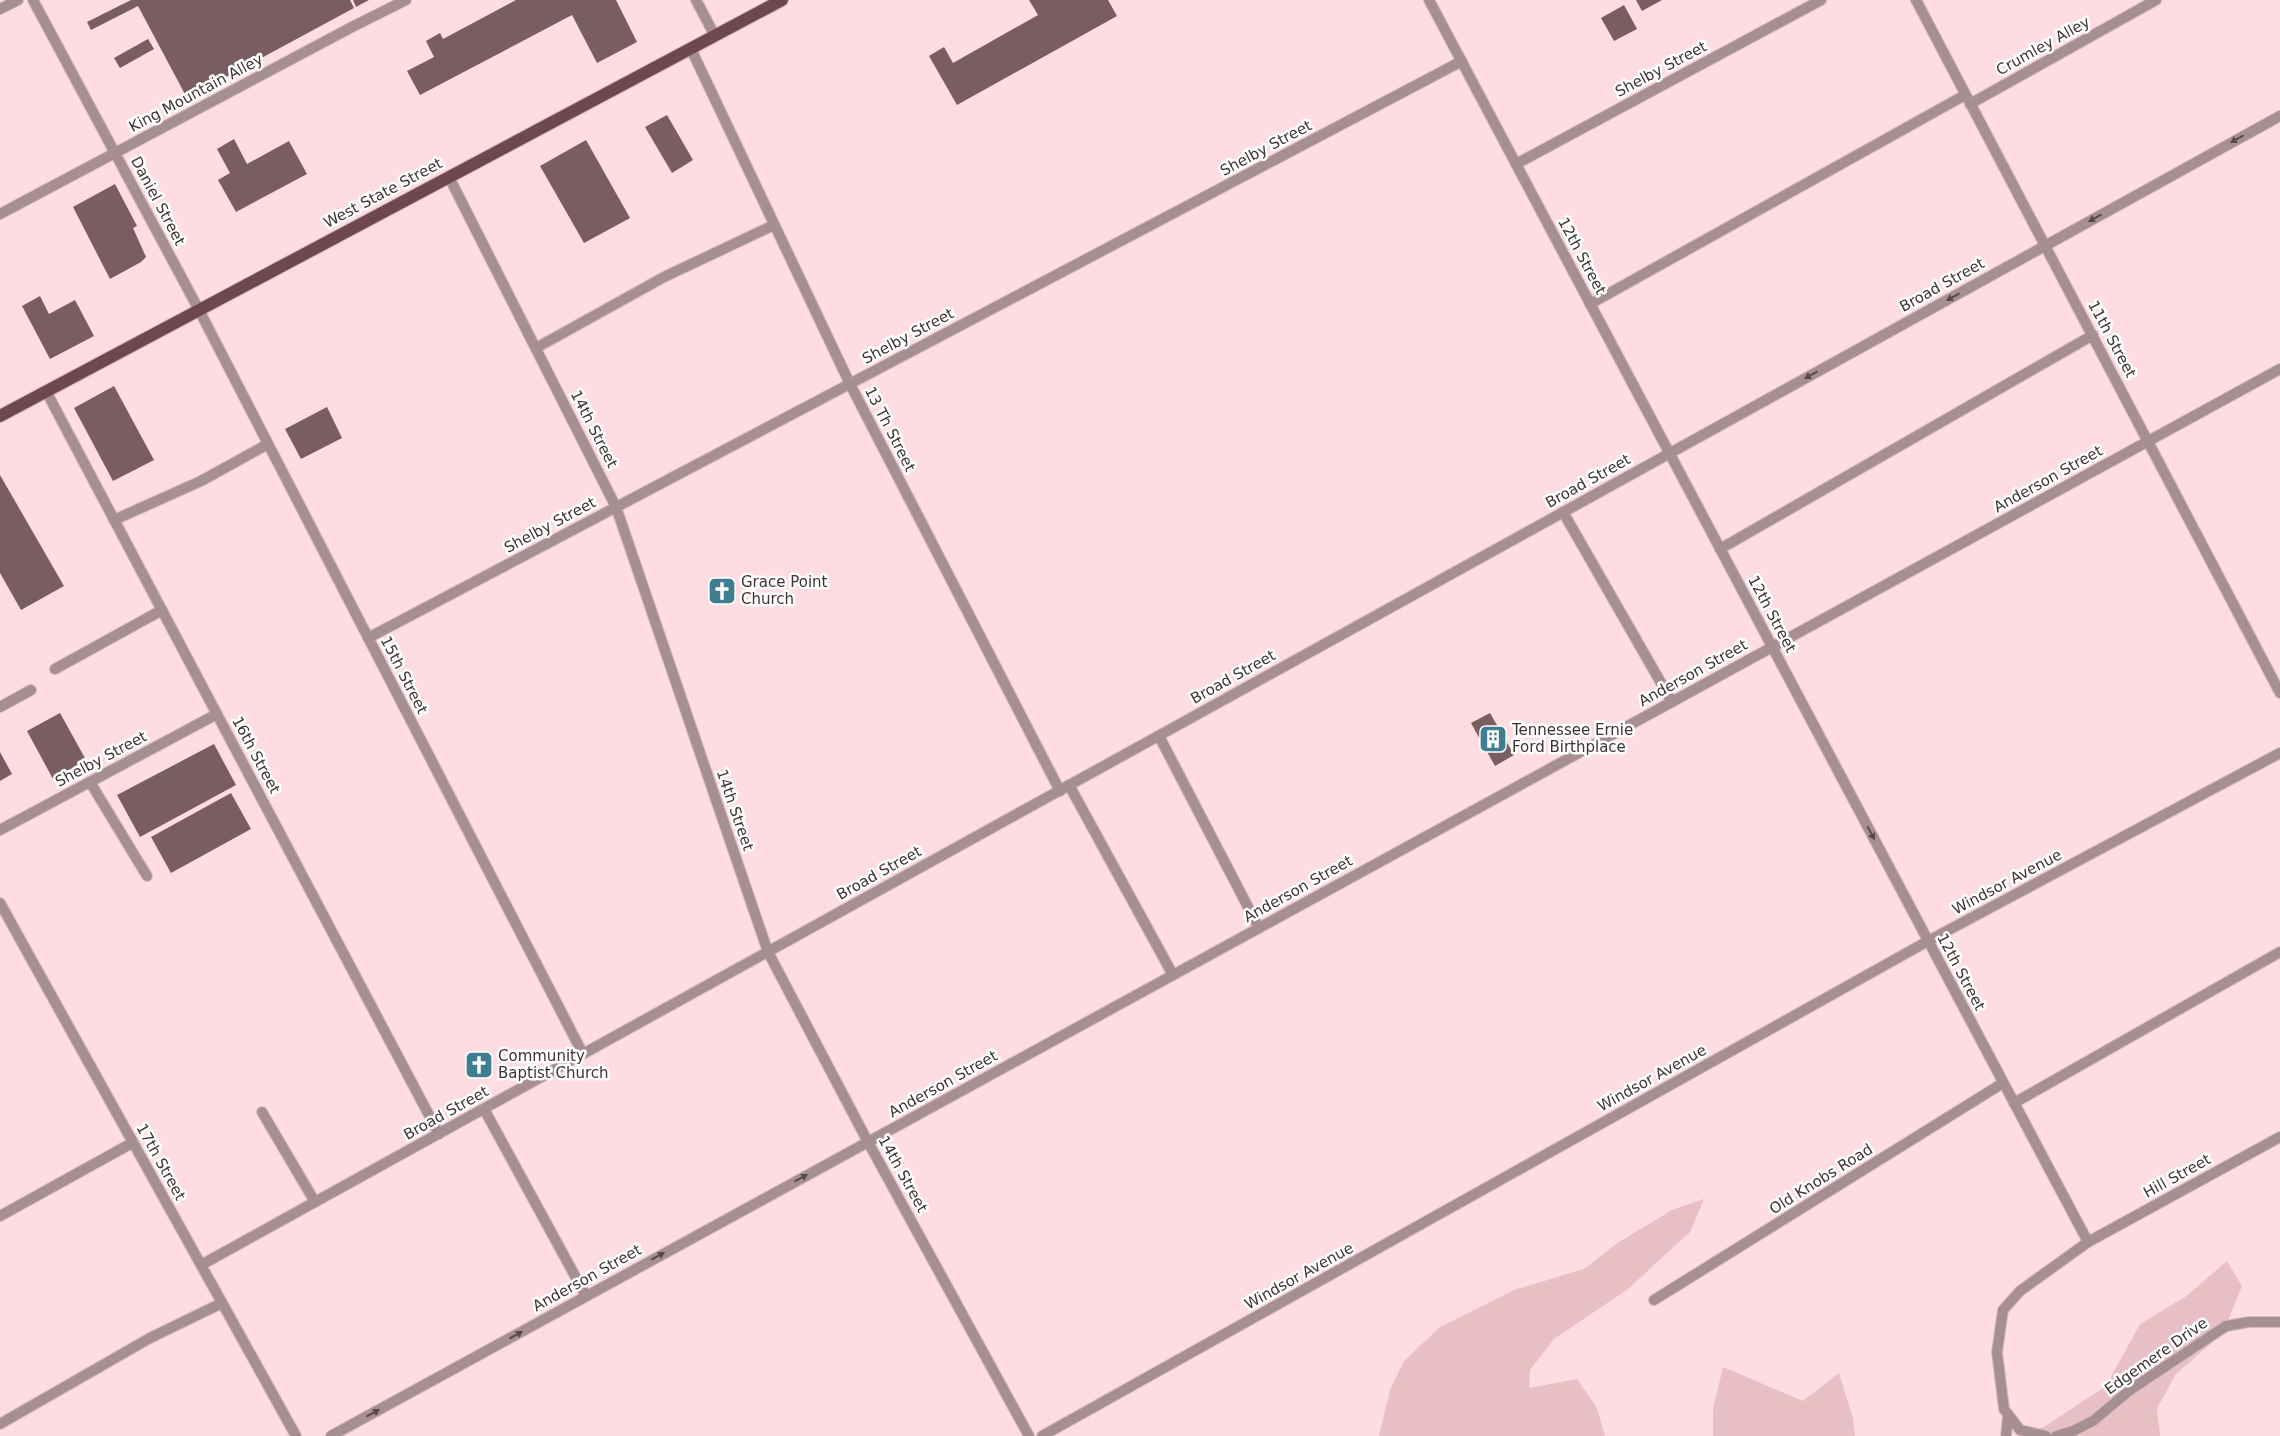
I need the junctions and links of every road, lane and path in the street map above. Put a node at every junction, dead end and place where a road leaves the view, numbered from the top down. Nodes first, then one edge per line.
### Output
1 (18, 0) edge
2 (33, 0) edge
3 (406, 0) edge
4 (696, 0) edge
5 (782, 0) edge
6 (1429, 0) edge
7 (1821, 0) edge
8 (1916, 0) edge
9 (2156, 0) edge
10 (0, 10) edge
11 (715, 36) junction
12 (691, 49) junction
13 (1462, 61) junction
14 (1964, 95) junction
15 (1970, 104) junction
16 (2280, 116) edge
17 (116, 153) junction
18 (1516, 164) junction
19 (449, 177) junction
20 (0, 214) edge
21 (774, 225) junction
22 (2045, 246) junction
23 (1590, 304) junction
24 (199, 310) junction
25 (2092, 335) junction
26 (536, 348) junction
27 (2280, 369) edge
28 (850, 384) junction
29 (46, 391) junction
30 (0, 416) edge
31 (2149, 441) junction
32 (268, 444) junction
33 (1669, 453) junction
34 (616, 507) junction
35 (1563, 512) junction
36 (114, 520) junction
37 (1720, 549) junction
38 (162, 610) junction
39 (368, 638) junction
40 (1772, 647) junction
41 (55, 669) dead end
42 (31, 690) dead end
43 (2280, 693) edge
44 (1672, 702) junction
45 (0, 707) edge
46 (217, 714) junction
47 (1159, 736) junction
48 (2280, 753) edge
49 (90, 782) junction
50 (1064, 788) junction
51 (0, 830) edge
52 (147, 876) dead end
53 (0, 903) edge
54 (1259, 928) junction
55 (1928, 941) junction
56 (768, 952) junction
57 (2280, 952) edge
58 (1173, 975) junction
59 (583, 1054) junction
60 (2004, 1083) junction
61 (2014, 1103) junction
62 (484, 1109) junction
63 (262, 1112) dead end
64 (439, 1134) junction
65 (2280, 1137) edge
66 (868, 1142) junction
67 (132, 1143) junction
68 (315, 1202) junction
69 (0, 1216) edge
70 (2088, 1242) junction
71 (201, 1265) junction
72 (586, 1296) junction
73 (1654, 1300) dead end
74 (222, 1303) junction
75 (2280, 1322) edge
76 (2008, 1415) junction
77 (0, 1424) edge
78 (296, 1436) edge
79 (331, 1436) edge
80 (1029, 1436) edge
81 (1042, 1436) edge
82 (2006, 1436) edge
83 (2046, 1436) edge
84 (2056, 1436) edge

1 - 10 street
2 - 17 street, Daniel Street
3 - 17 street, King Mountain Alley
4 - 11 street
5 - 11 main road, West State Street
6 - 13 street, 12th Street
7 - 18 street, Shelby Street
8 - 14 street, 11th Street
9 - 15 street, Crumley Alley
11 - 12 main road, West State Street
12 - 19 main road, West State Street
12 - 21 street, 13 Th Street
13 - 18 street, 12th Street
13 - 28 street, Shelby Street
14 - 15 street, 11th Street
14 - 23 street
15 - 22 street, 11th Street
16 -> 22 street, Broad Street
17 - 20 street, King Mountain Alley
17 - 24 street, Daniel Street
18 - 23 street, 12th Street
19 - 24 main road, West State Street
19 - 26 street, 14th Street
21 - 26 street
21 - 28 street, 13 Th Street
22 - 25 street, 11th Street
22 -> 33 street, Broad Street
23 - 33 street, 12th Street
24 - 29 main road, West State Street
24 - 32 street, 15th Street
25 - 31 street, 11th Street
25 - 37 street
26 - 34 street, 14th Street
27 - 31 street, Anderson Street
28 - 34 street, Shelby Street
28 - 50 street, 13 Th Street
29 - 30 main road, West State Street
29 - 36 street, 16th Street
31 - 40 street, Anderson Street
31 - 43 street, 11th Street
32 - 36 street
32 - 39 street, 15th Street
33 - 35 street, Broad Street
33 - 37 street, 12th Street
34 - 39 street, Shelby Street
34 - 56 street, 14th Street
35 - 44 street
35 - 47 street, Broad Street
36 - 38 street, 16th Street
37 - 40 street, 12th Street
38 - 41 street
38 - 46 street, 16th Street
39 - 59 street, 15th Street
40 - 44 street, Anderson Street
40 -> 55 street, 12th Street
42 - 45 street
44 - 54 street, Anderson Street
46 - 49 street, Shelby Street
46 - 64 street, 16th Street
47 - 50 street, Broad Street
47 - 54 street
48 - 55 street, Windsor Avenue
49 - 51 street, Shelby Street
49 - 52 street
50 - 56 street, Broad Street
50 - 58 street, 13 Th Street
53 - 67 street, 17th Street
54 - 58 street, Anderson Street
55 - 60 street, 12th Street
55 - 81 street, Windsor Avenue
56 - 59 street, Broad Street
56 - 66 street, 14th Street
57 - 61 street
58 - 66 street, Anderson Street
59 - 62 street, Broad Street
60 - 61 street, 12th Street
60 - 73 street, Old Knobs Road
61 - 70 street, 12th Street
62 - 64 street, Broad Street
62 - 72 street
63 - 68 street
64 - 68 street, Broad Street
65 - 70 street, Hill Street
72 -> 66 street, Anderson Street
66 - 80 street, 14th Street
67 - 69 street
67 - 71 street, 17th Street
68 - 71 street, Broad Street
70 - 76 street
71 - 74 street, 17th Street
79 -> 72 street, Anderson Street
74 - 77 street
74 - 78 street, 17th Street
75 - 84 street, Edgemere Drive
76 - 82 street
76 - 83 street

